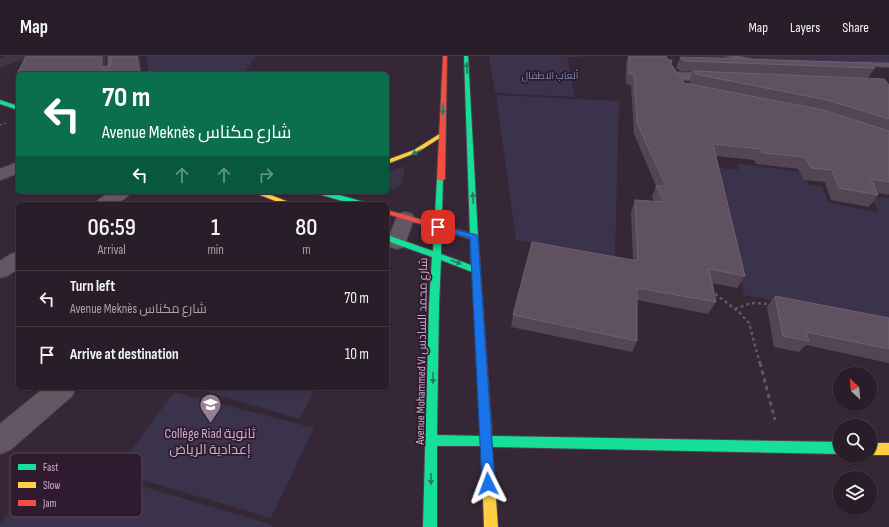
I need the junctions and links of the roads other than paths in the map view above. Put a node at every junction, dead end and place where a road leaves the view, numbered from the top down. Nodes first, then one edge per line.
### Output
1 (111, 56) edge
2 (445, 56) edge
3 (466, 56) edge
4 (728, 56) edge
5 (760, 61) edge
6 (848, 64) edge
7 (889, 65) edge
8 (111, 72) edge
9 (730, 78) edge
10 (692, 91) edge
11 (0, 102) edge
12 (16, 107) edge
13 (443, 134) junction
14 (389, 161) edge
15 (16, 169) edge
16 (0, 175) edge
17 (119, 194) edge
18 (262, 194) edge
19 (328, 194) edge
20 (107, 202) edge
21 (284, 202) edge
22 (354, 202) edge
23 (389, 213) edge
24 (405, 218) junction
25 (438, 227) junction
26 (474, 237) junction
27 (392, 240) edge
28 (436, 255) junction
29 (16, 260) edge
30 (476, 270) junction
31 (0, 271) edge
32 (61, 390) edge
33 (432, 440) junction
34 (0, 441) edge
35 (486, 441) junction
36 (833, 448) edge
37 (877, 449) edge
38 (889, 449) edge
39 (430, 527) edge
40 (491, 527) edge

1 - 8 lane
2 -> 13 main road, Avenue Mohammed VI شارع محمد السادس
26 -> 3 main road
4 - 5 lane
6 - 7 lane
9 - 10 street
11 - 12 main road
13 -> 14 main road
13 - 25 main road, Avenue Mohammed VI شارع محمد السادس
15 - 16 street
17 - 20 street
18 - 21 main road
19 - 22 main road
23 - 24 main road
24 - 25 main road
24 - 27 street
25 - 26 main road
25 - 28 main road, Avenue Mohammed VI شارع محمد السادس
26 - 30 main road
27 - 28 main road
28 -> 30 main road
28 -> 33 main road, Avenue Mohammed VI شارع محمد السادس
29 - 31 street
30 - 35 main road
32 - 34 street
33 - 35 main road
33 -> 39 main road, Avenue Mohammed VI شارع محمد السادس
35 - 36 main road
35 - 40 main road
37 - 38 main road

